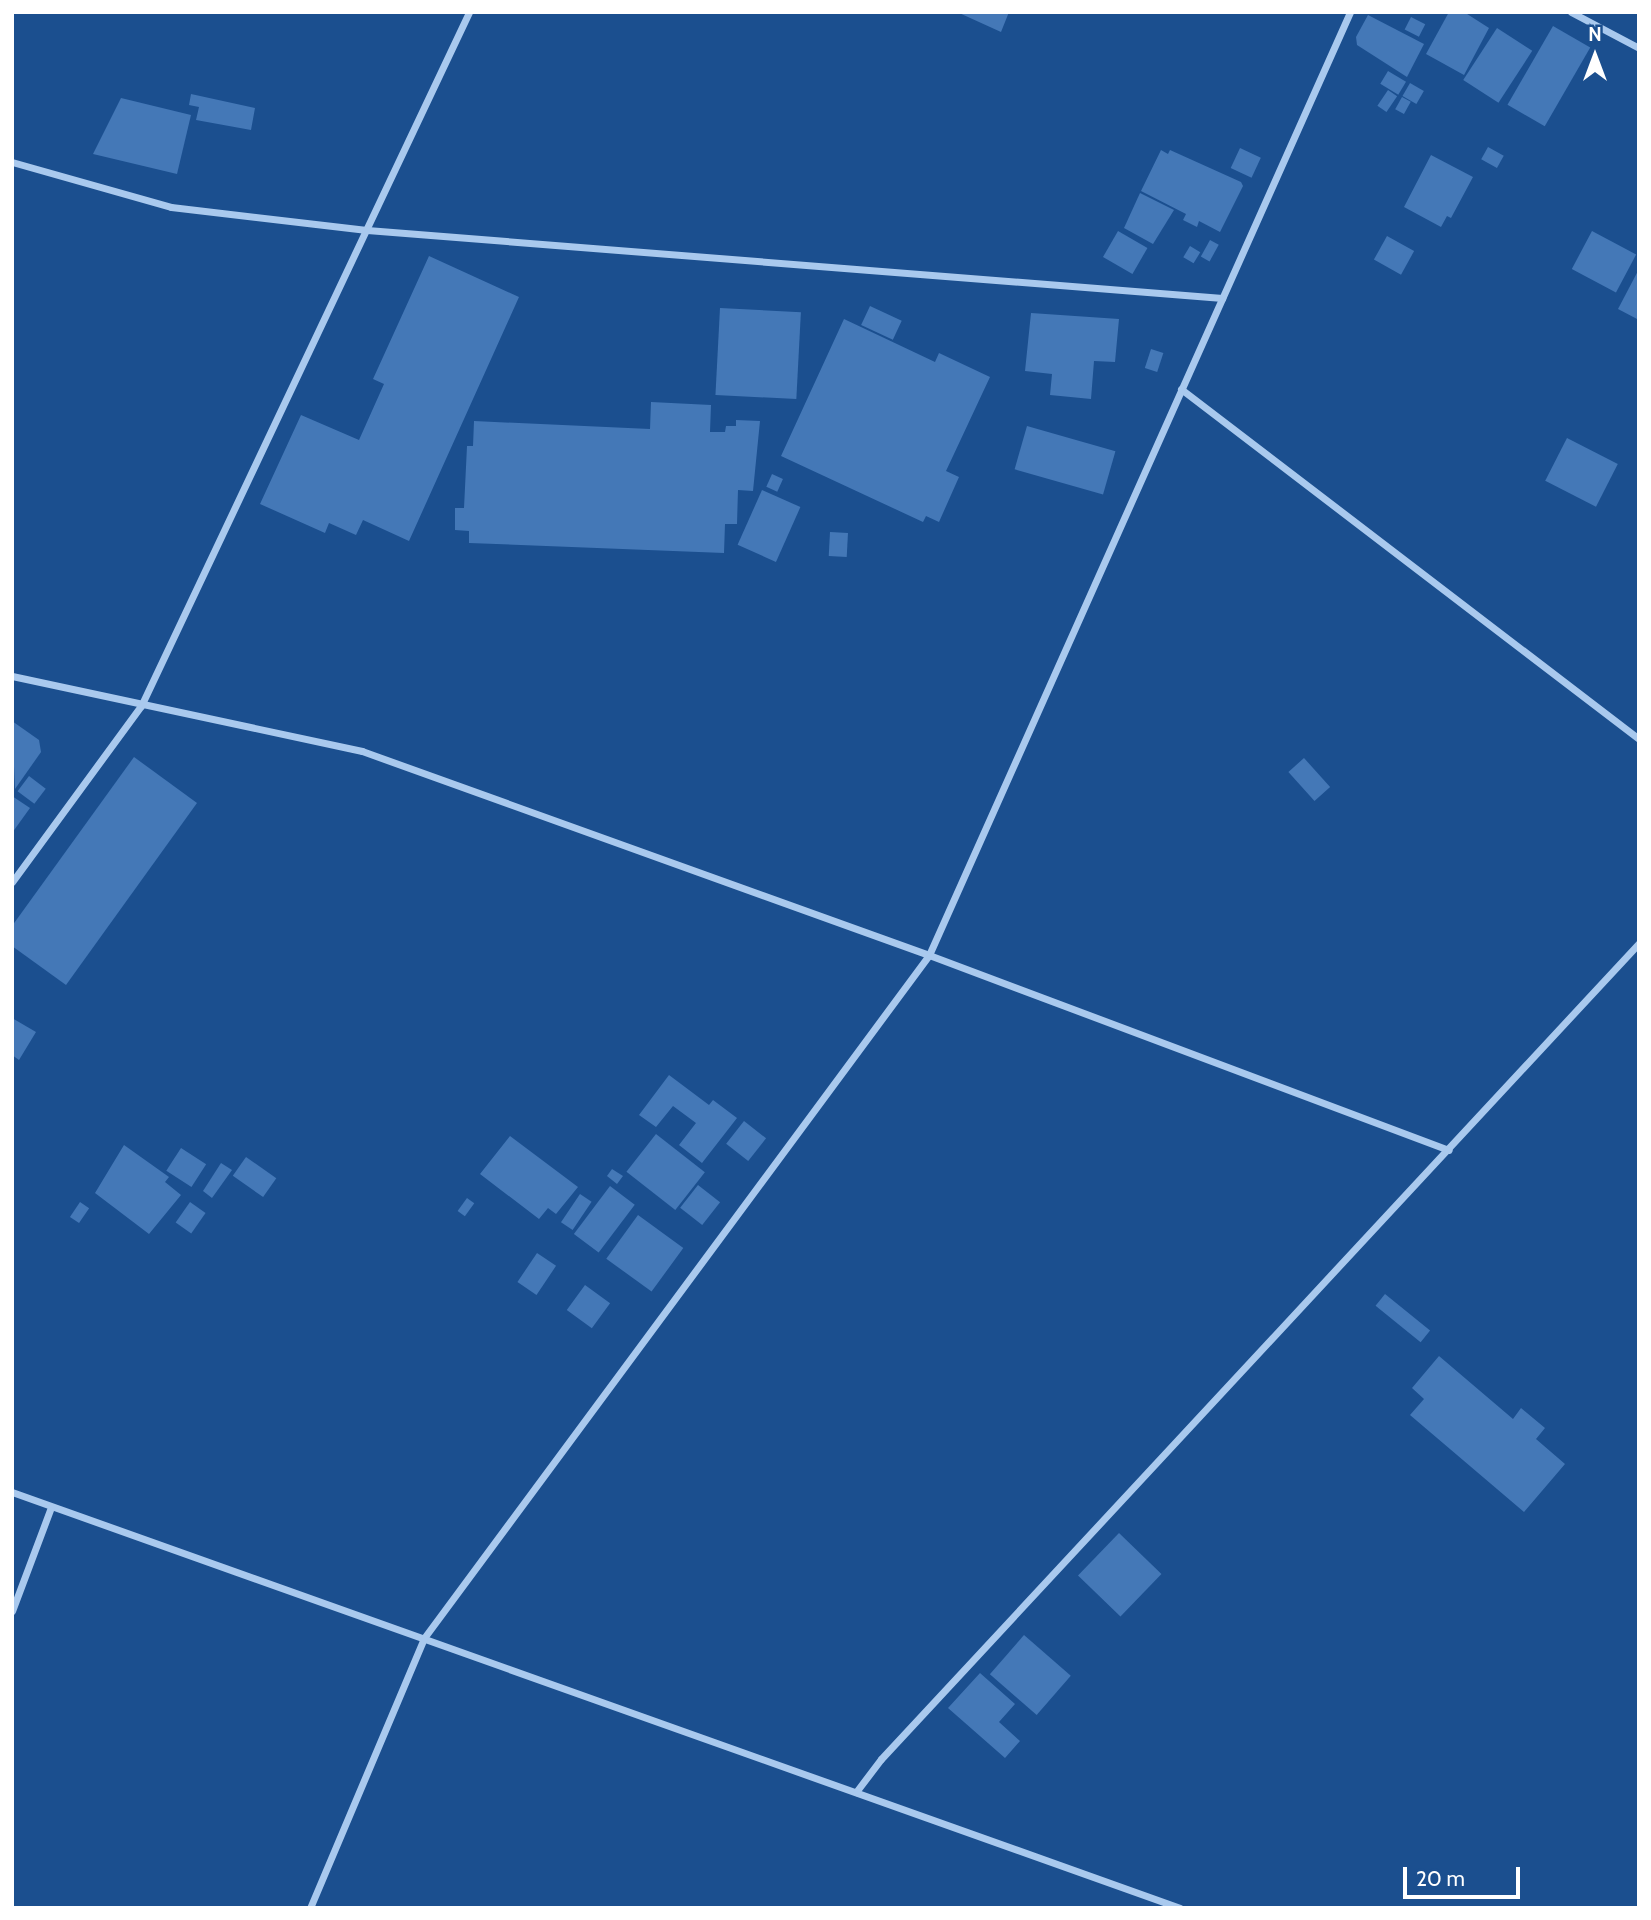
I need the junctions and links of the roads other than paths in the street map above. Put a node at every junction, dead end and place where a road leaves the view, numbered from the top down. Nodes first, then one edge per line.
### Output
1 (469, 12) edge
2 (1350, 12) edge
3 (1571, 12) edge
4 (1639, 48) edge
5 (12, 162) edge
6 (367, 230) junction
7 (1222, 298) junction
8 (1181, 388) junction
9 (12, 676) edge
10 (141, 706) junction
11 (1639, 739) edge
12 (12, 882) edge
13 (1639, 943) edge
14 (929, 955) junction
15 (1449, 1150) junction
16 (12, 1492) edge
17 (51, 1507) junction
18 (12, 1611) edge
19 (424, 1638) junction
20 (856, 1793) junction
21 (310, 1908) edge
22 (1180, 1908) edge

1 - 6 street
2 - 7 street
3 - 4 street
5 - 6 street
6 - 7 street
6 - 10 street
7 - 8 street
8 - 11 street
8 - 14 street
9 - 10 street
10 - 12 street
10 - 14 street
13 - 15 street
14 - 15 street
14 - 19 street
15 - 20 street
16 - 17 street
17 - 18 street
17 - 19 street
19 - 20 street
19 - 21 street
20 - 22 street

